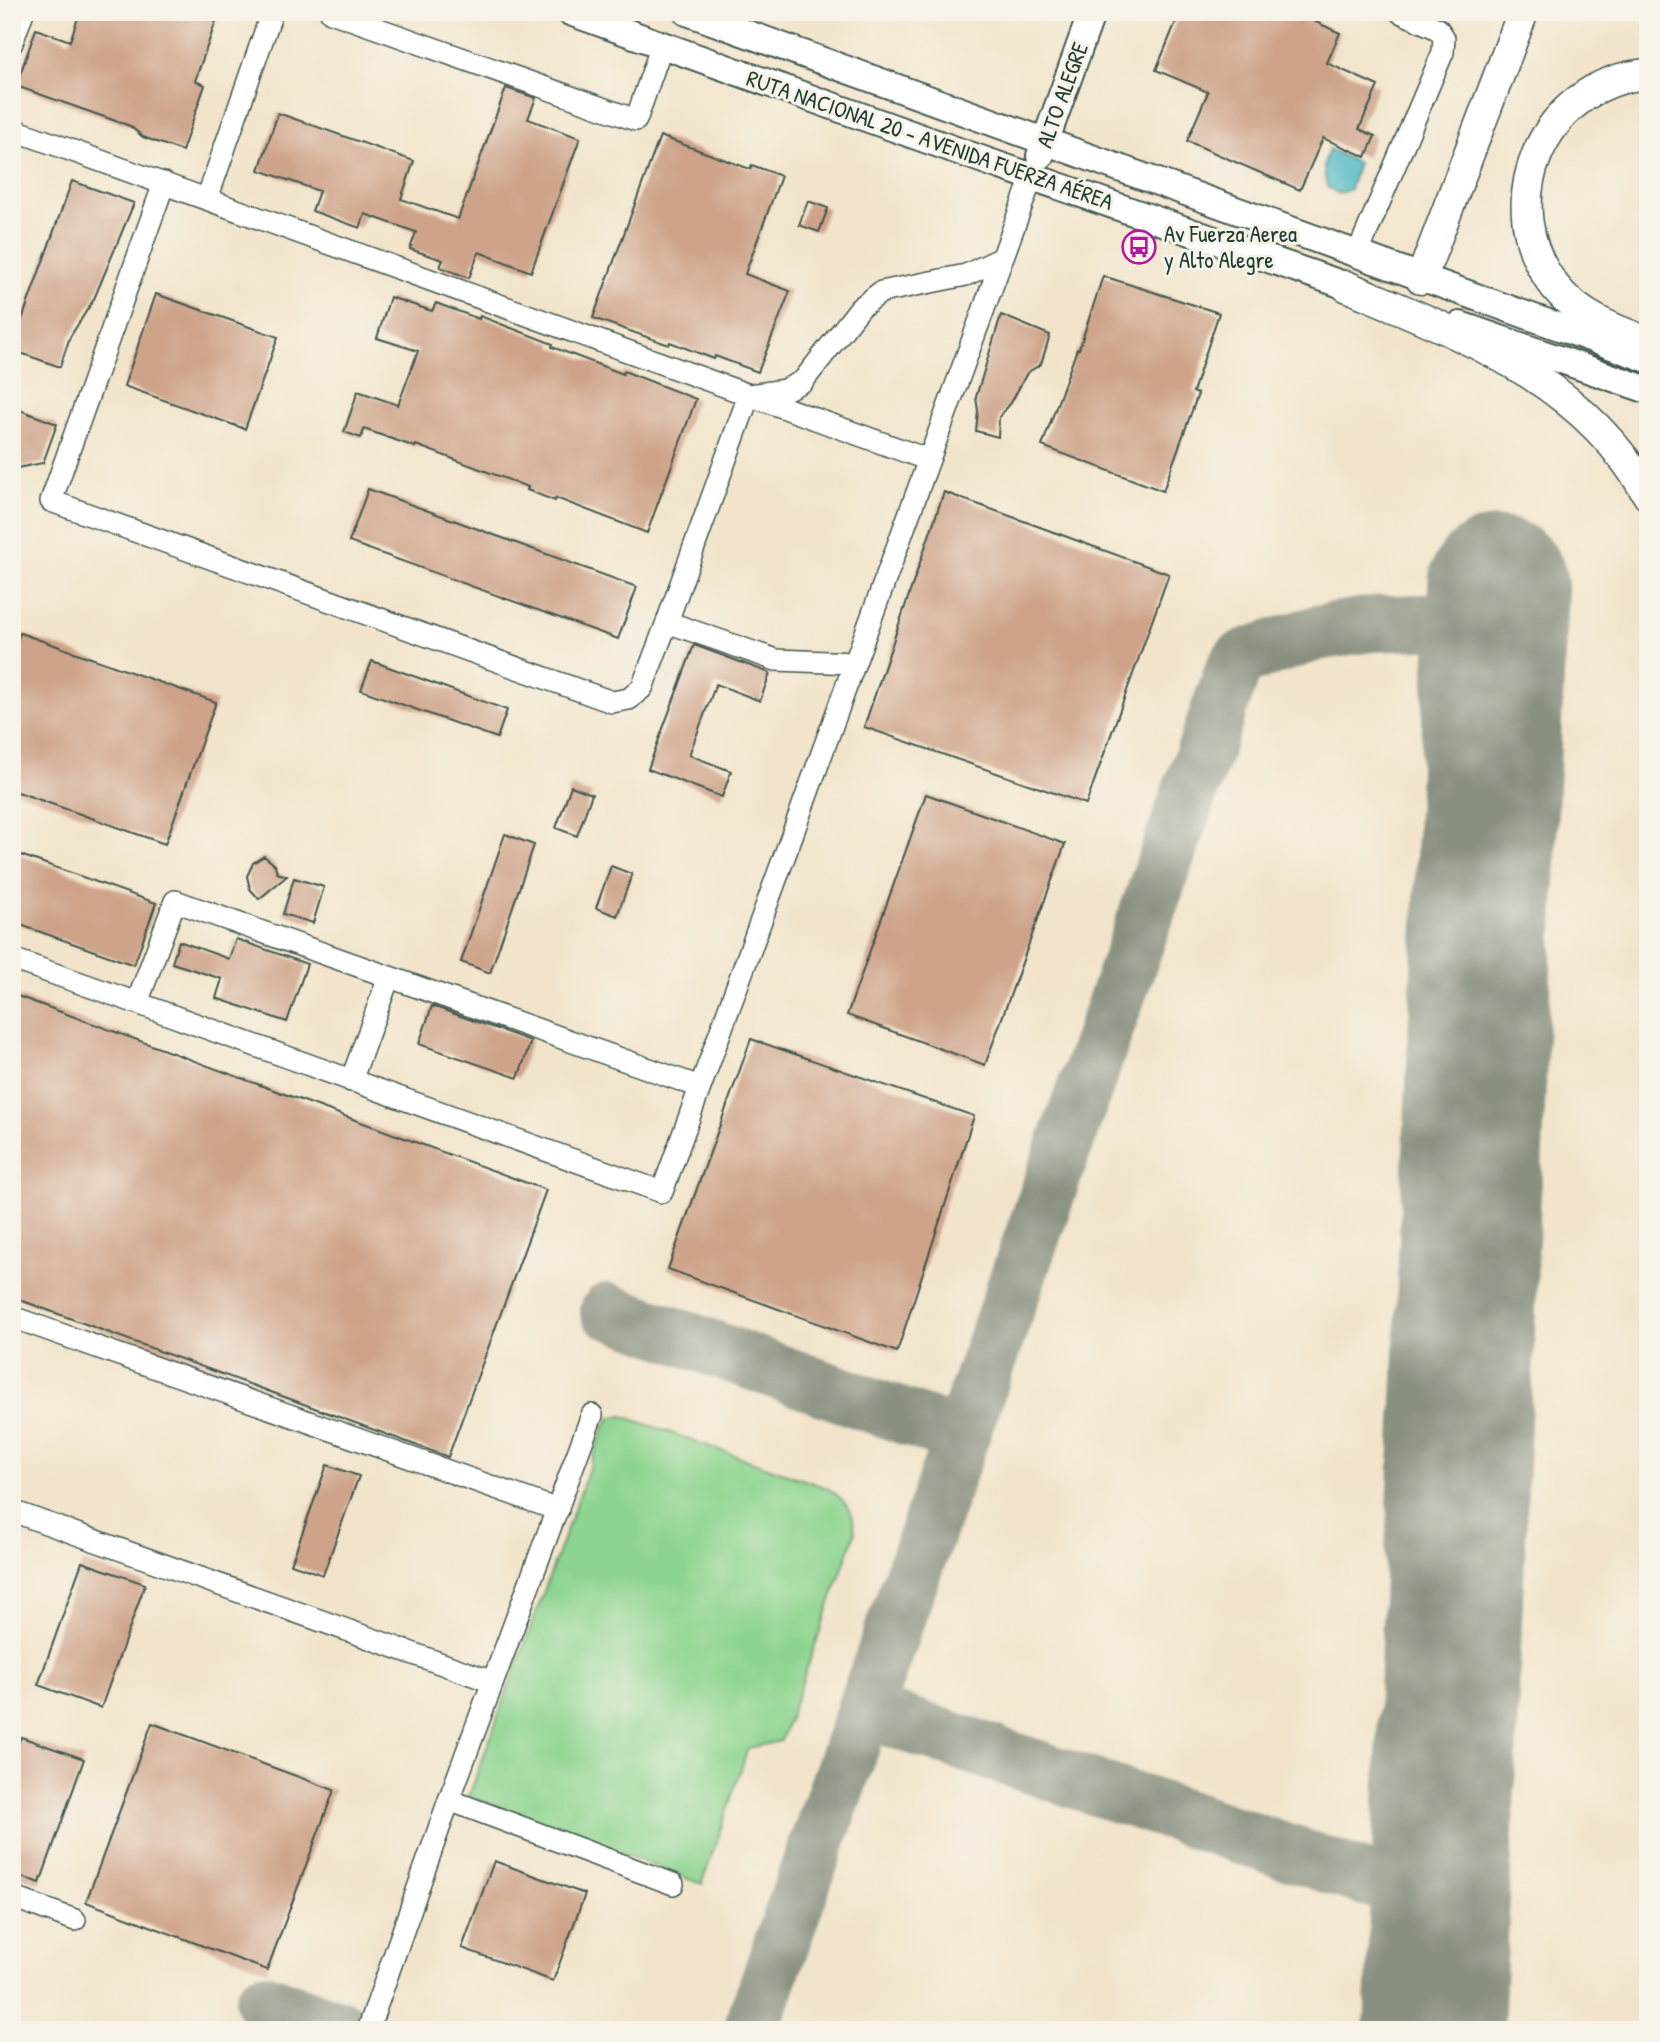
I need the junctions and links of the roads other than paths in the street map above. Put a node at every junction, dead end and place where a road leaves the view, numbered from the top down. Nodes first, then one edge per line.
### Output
1 (23, 12) edge
2 (272, 12) edge
3 (331, 12) edge
4 (570, 12) edge
5 (687, 12) edge
6 (1092, 12) edge
7 (1400, 12) edge
8 (1523, 12) edge
9 (12, 43) edge
10 (662, 45) junction
11 (1648, 74) edge
12 (12, 129) edge
13 (1045, 142) junction
14 (1032, 177) junction
15 (164, 183) junction
16 (207, 199) junction
17 (1357, 255) junction
18 (1002, 258) junction
19 (1421, 279) junction
20 (1346, 286) junction
21 (1648, 342) edge
22 (1648, 359) edge
23 (1648, 390) edge
24 (749, 395) junction
25 (929, 460) junction
26 (1648, 495) edge
27 (667, 622) junction
28 (854, 663) junction
29 (12, 959) edge
30 (389, 977) junction
31 (136, 1003) junction
32 (351, 1081) junction
33 (701, 1087) junction
34 (12, 1317) edge
35 (592, 1415) dead end
36 (558, 1510) junction
37 (12, 1511) edge
38 (494, 1682) junction
39 (449, 1800) junction
40 (673, 1884) dead end
41 (12, 1897) edge
42 (75, 1920) dead end
43 (368, 2030) edge

1 - 9 lane
2 - 16 lane
3 - 10 lane
4 - 10 main road, RUTA NACIONAL 20 - AVENIDA FUERZA AÉREA
5 - 13 main road, RUTA NACIONAL 20 - AVENIDA FUERZA AÉREA
6 - 13 main road, ALTO ALEGRE
7 - 17 lane
8 - 19 highway
10 - 14 main road, RUTA NACIONAL 20 - AVENIDA FUERZA AÉREA
11 - 21 highway
12 - 15 lane
13 - 14 main road, ALTO ALEGRE
13 - 17 main road, RUTA NACIONAL 20 - AVENIDA FUERZA AÉREA
14 - 18 lane
14 - 20 main road, RUTA NACIONAL 20 - AVENIDA FUERZA AÉREA
15 - 16 lane
15 - 27 lane
16 - 24 lane
17 - 19 main road, RUTA NACIONAL 20 - AVENIDA FUERZA AÉREA
18 - 24 lane
18 - 25 lane
19 - 22 main road, RUTA NACIONAL 20 - AVENIDA FUERZA AÉREA
20 - 23 main road, RUTA NACIONAL 20 - AVENIDA FUERZA AÉREA
20 - 26 highway
24 - 25 lane
24 - 27 lane
25 - 28 lane
27 - 28 lane
28 - 33 lane
29 - 31 lane
30 - 31 lane
30 - 32 lane
30 - 33 lane
31 - 32 lane
32 - 33 lane
34 - 36 lane
35 - 36 lane
36 - 38 lane
37 - 38 lane
38 - 39 lane
39 - 40 lane
39 - 43 lane
41 - 42 lane

